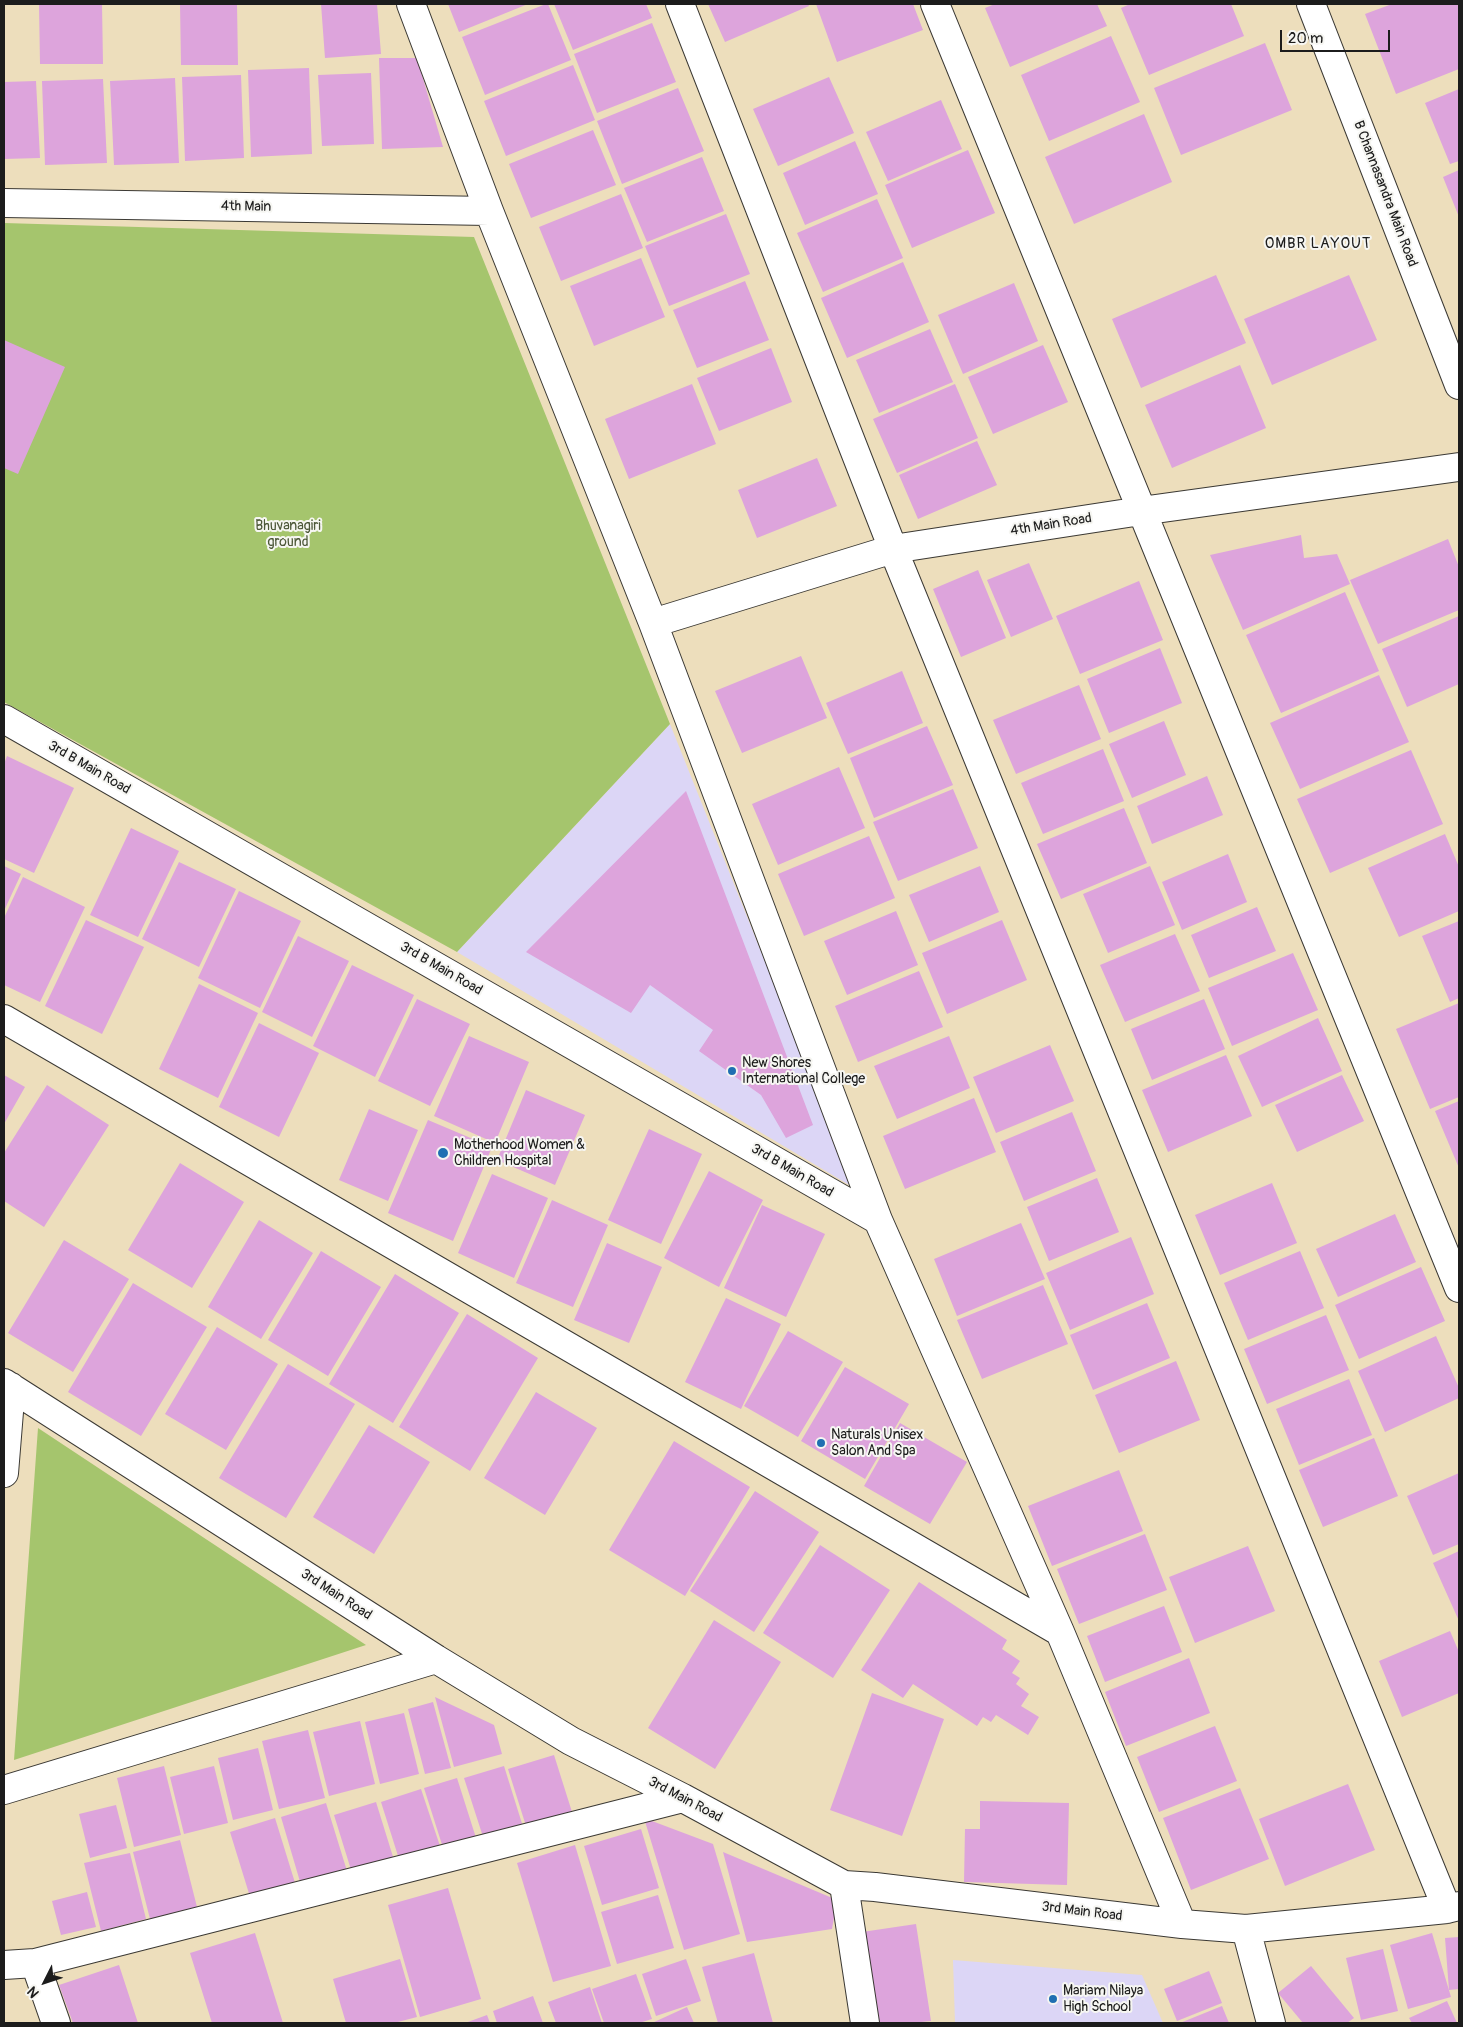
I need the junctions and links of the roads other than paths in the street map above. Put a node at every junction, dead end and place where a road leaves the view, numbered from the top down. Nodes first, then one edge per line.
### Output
1 (410, 4) edge
2 (680, 4) edge
3 (935, 4) edge
4 (1311, 4) edge
5 (4, 203) edge
6 (488, 211) junction
7 (1459, 385) edge
8 (1459, 467) edge
9 (1141, 511) junction
10 (893, 549) junction
11 (653, 623) junction
12 (4, 719) edge
13 (4, 1020) edge
14 (878, 1220) junction
15 (1459, 1288) edge
16 (7, 1385) edge
17 (4, 1473) edge
18 (1060, 1632) junction
19 (436, 1659) junction
20 (4, 1790) edge
21 (683, 1798) junction
22 (844, 1885) junction
23 (1453, 1908) edge
24 (1182, 1924) junction
25 (1246, 1928) junction
26 (35, 1963) junction
27 (4, 1965) edge
28 (56, 2023) edge
29 (865, 2023) edge
30 (1271, 2023) edge

1 - 6 street
2 - 10 street
3 - 9 street
4 - 7 street, B Channasandra Main Road
5 - 6 street, 4th Main
6 - 11 street
8 - 9 street, 4th Main Road
9 - 10 street, 4th Main Road
9 - 15 street
10 - 11 street, 4th Main Road
10 - 23 street
11 - 14 street
12 - 14 street, 3rd B Main Road
13 - 18 street
14 - 18 street
16 - 17 street
16 - 19 street, 3rd Main Road
18 - 24 street
19 - 20 street
19 - 21 street, 3rd Main Road
21 - 22 street, 3rd Main Road
21 - 26 street
22 - 24 street, 3rd Main Road
22 - 29 street
23 - 25 street, 3rd Main Road
24 - 25 street, 3rd Main Road
25 - 30 street
26 - 27 street
26 - 28 street

